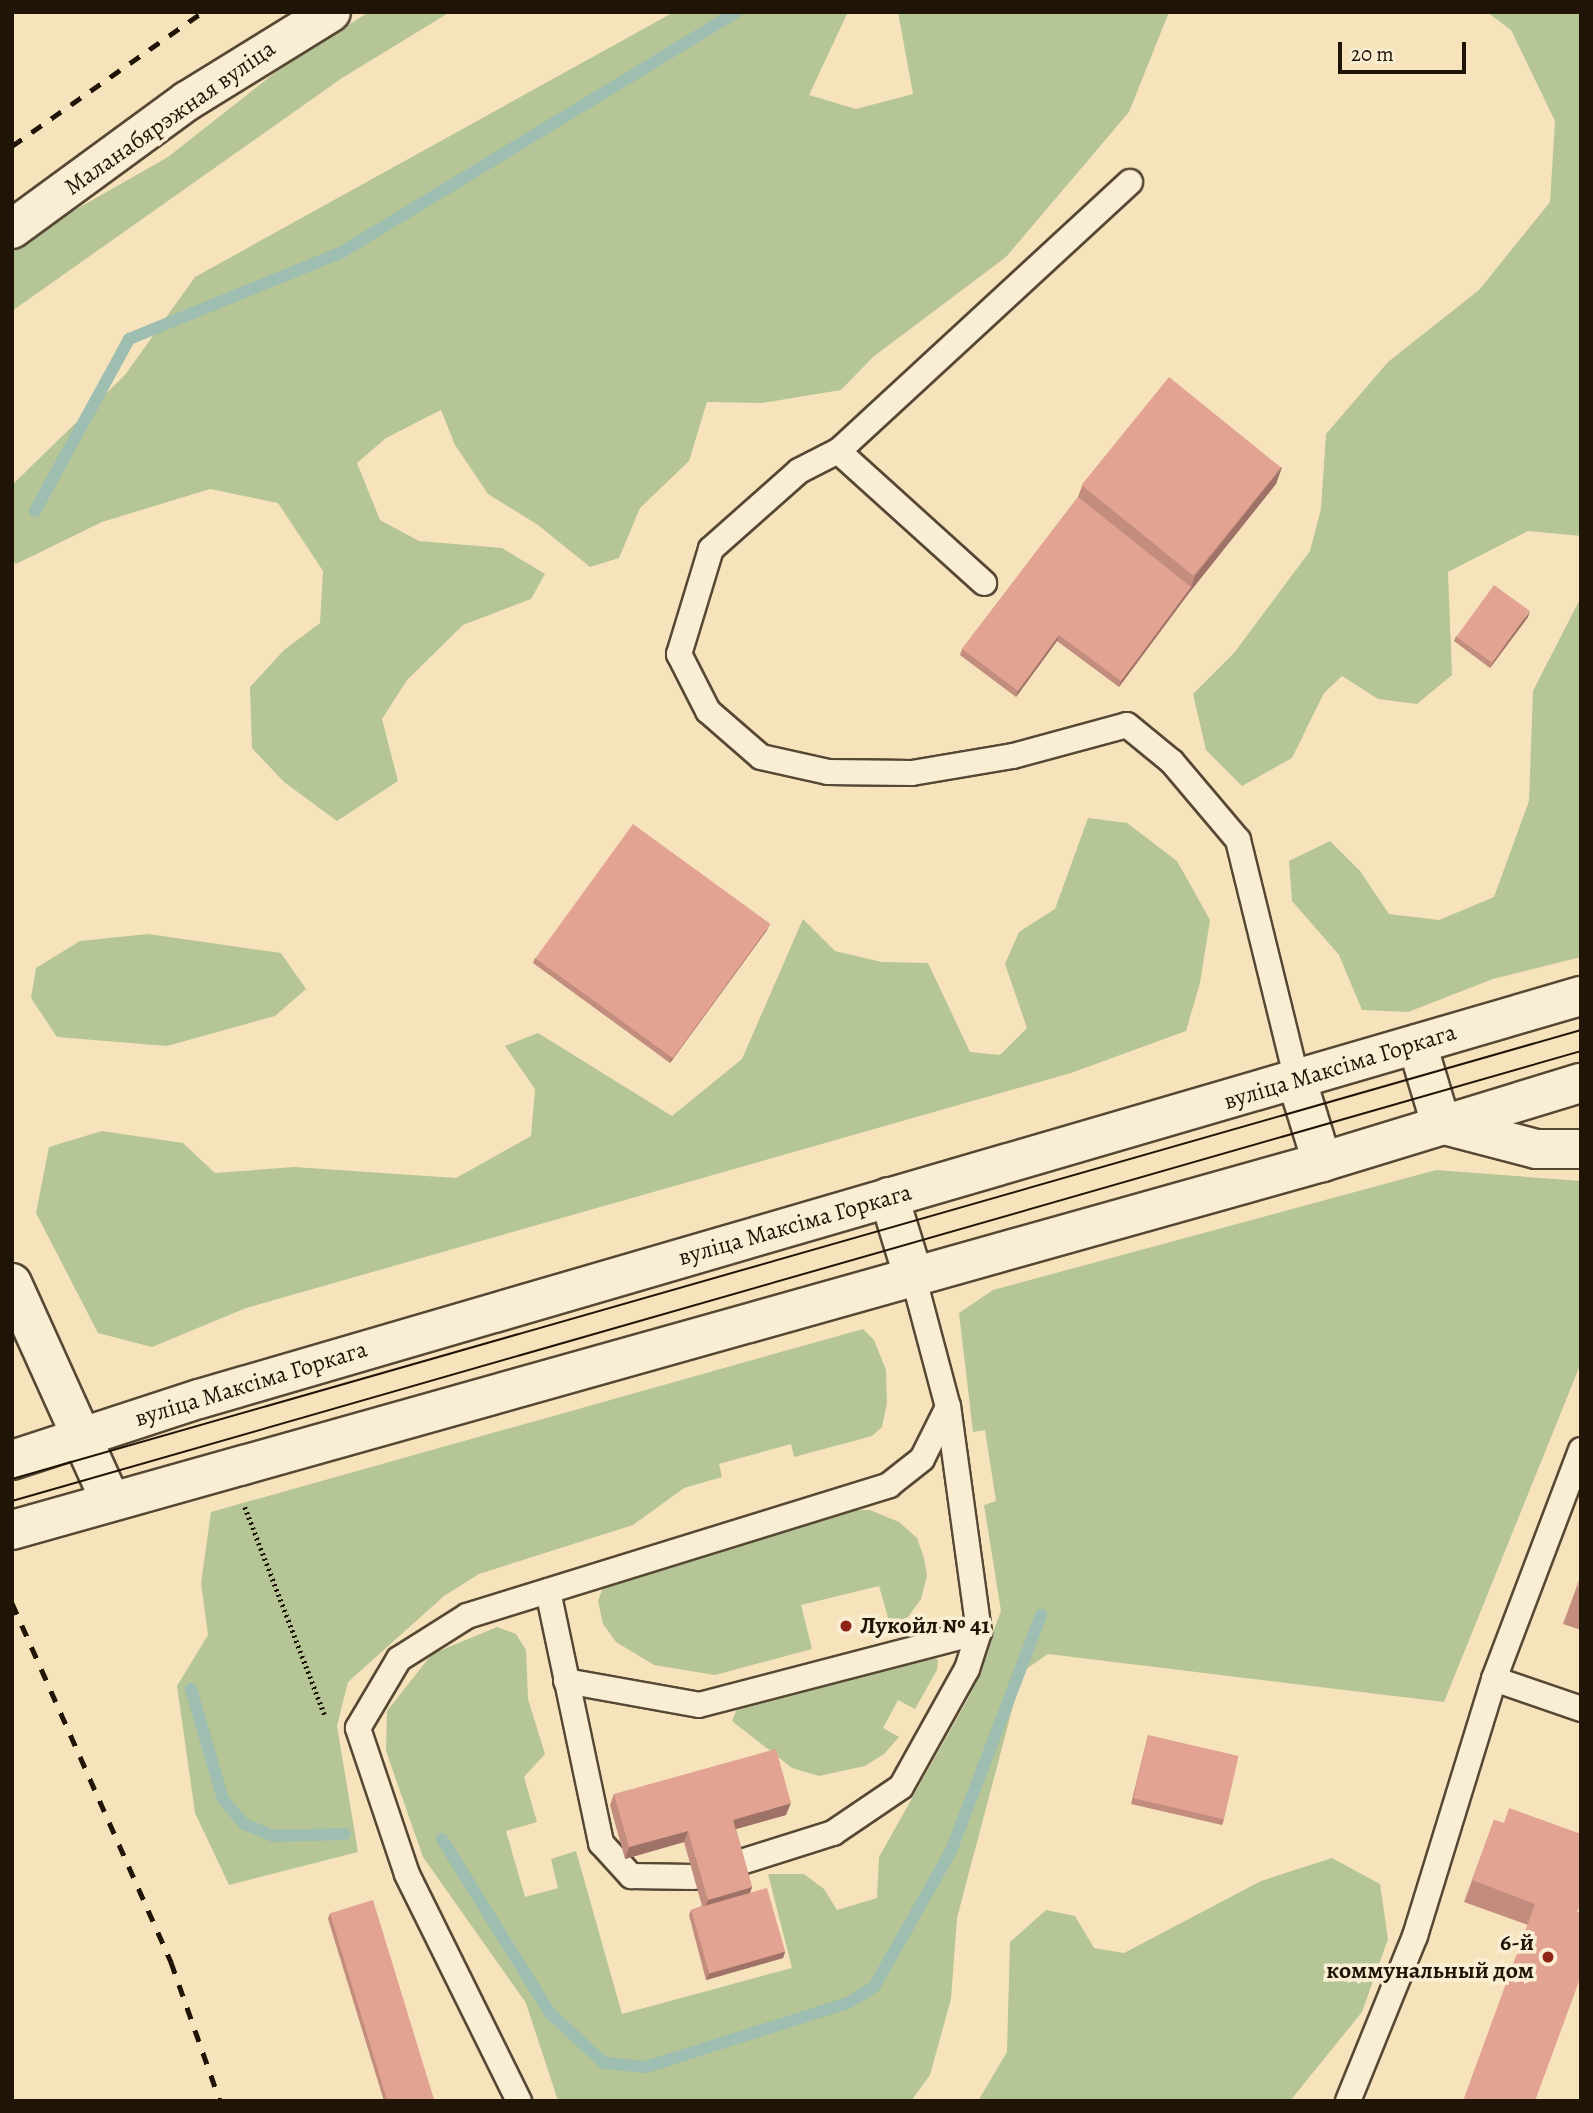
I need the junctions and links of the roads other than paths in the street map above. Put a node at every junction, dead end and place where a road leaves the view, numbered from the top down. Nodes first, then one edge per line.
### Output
1 (331, 12) edge
2 (1130, 183) dead end
3 (12, 229) edge
4 (838, 451) junction
5 (984, 583) dead end
6 (1581, 996) edge
7 (1418, 1044) junction
8 (1297, 1082) junction
9 (1581, 1083) edge
10 (1441, 1124) junction
11 (1581, 1149) edge
12 (1322, 1162) junction
13 (889, 1197) junction
14 (913, 1275) junction
15 (12, 1283) edge
16 (948, 1407) junction
17 (82, 1435) junction
18 (1581, 1450) edge
19 (12, 1460) edge
20 (110, 1500) junction
21 (12, 1530) edge
22 (548, 1591) junction
23 (979, 1632) junction
24 (1494, 1679) junction
25 (566, 1681) junction
26 (1581, 1709) edge
27 (738, 1863) edge
28 (694, 1877) edge
29 (519, 2101) edge
30 (1348, 2101) edge

1 - 3 main road, Маланабярэжная вуліца
2 - 4 lane
4 - 5 lane
4 - 8 lane
6 - 7 main road, вуліца Максіма Горкага
7 - 8 main road, вуліца Максіма Горкага
7 - 10 main road
8 - 12 main road
8 - 13 main road, вуліца Максіма Горкага
9 - 10 main road
10 - 11 main road
10 - 12 main road
12 - 14 main road
13 - 14 main road
13 - 17 main road, вуліца Максіма Горкага
14 - 16 lane
14 - 20 main road
15 - 17 main road
16 - 22 lane
16 - 23 lane
17 - 19 main road, вуліца Максіма Горкага
17 - 20 main road
18 - 24 lane
20 - 21 main road
22 - 25 lane
22 - 29 lane
23 - 25 lane
23 - 27 lane
24 - 26 lane
24 - 30 lane
25 - 28 lane

